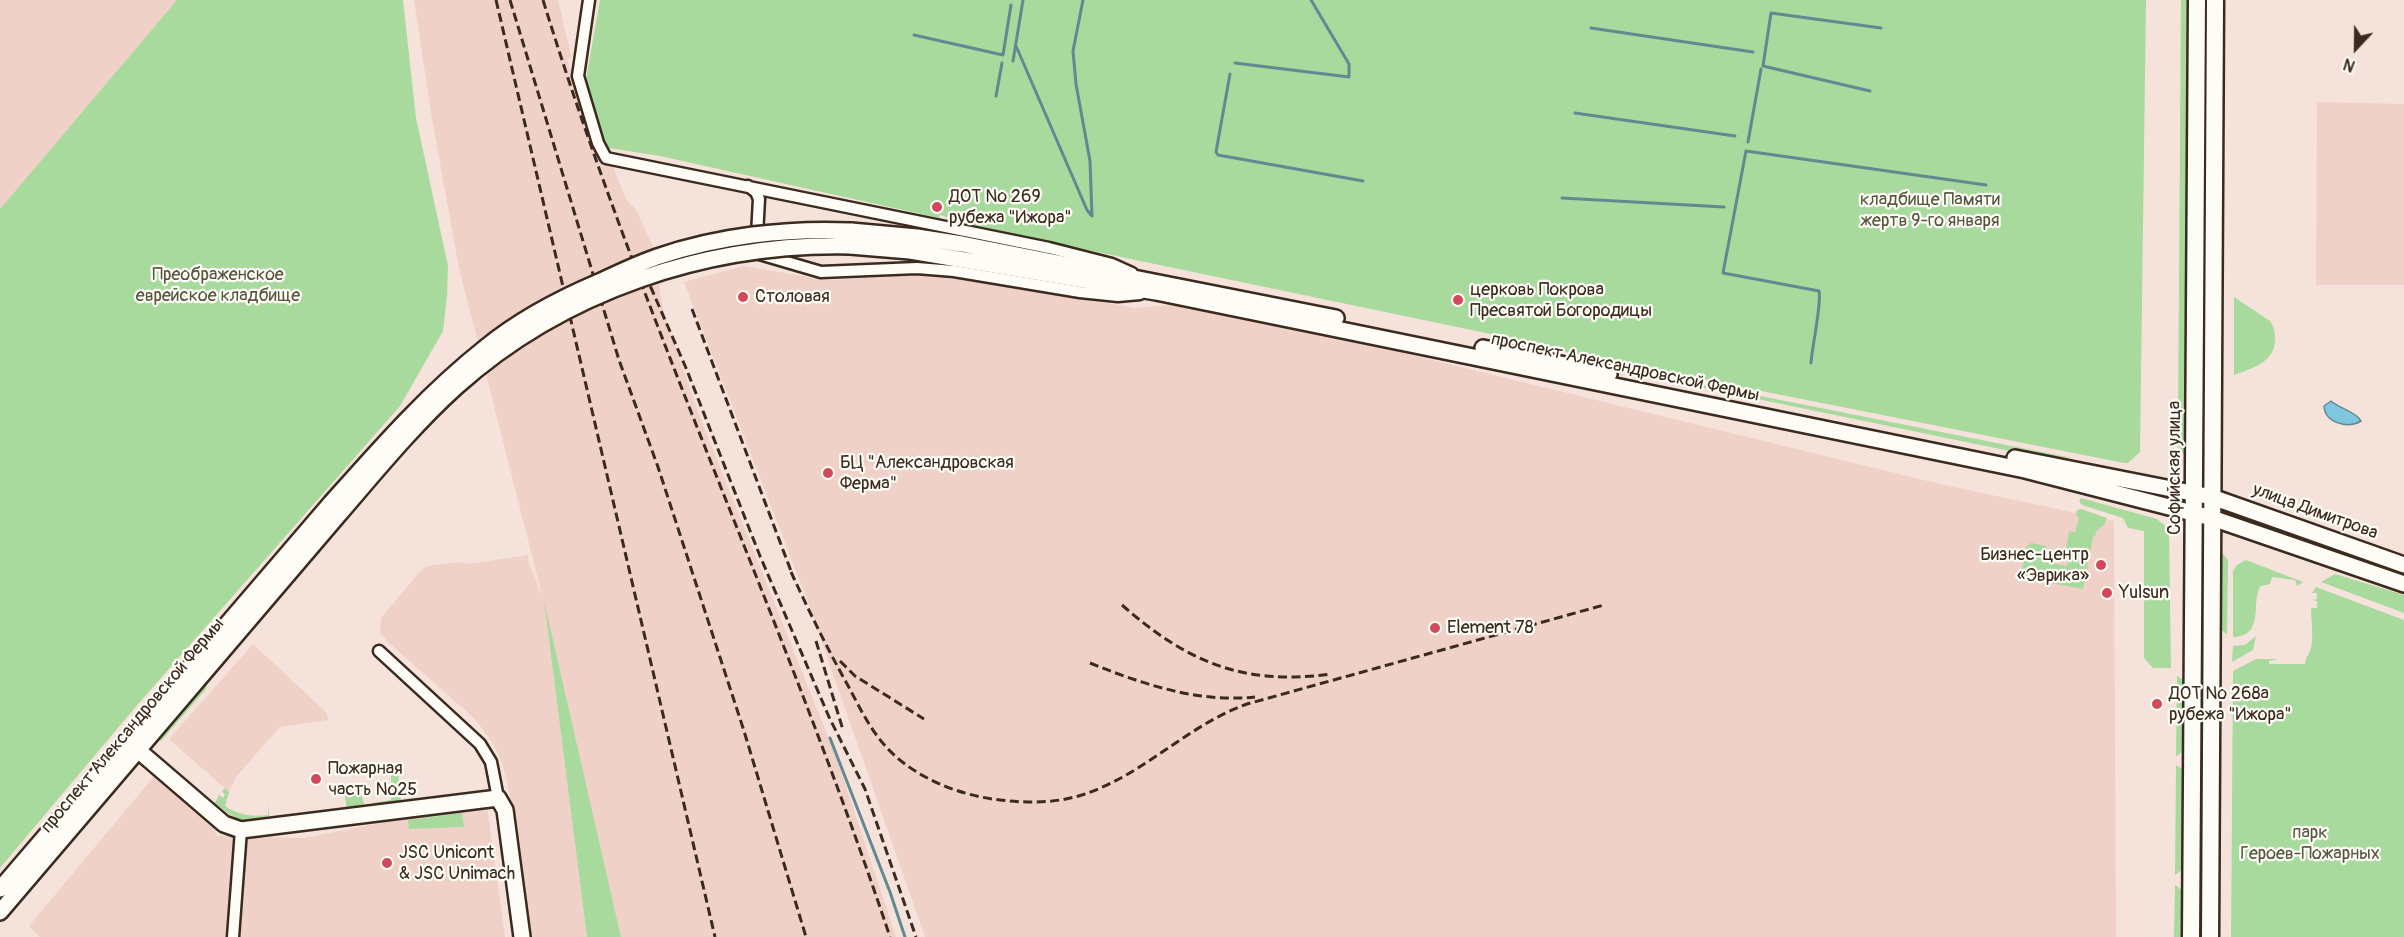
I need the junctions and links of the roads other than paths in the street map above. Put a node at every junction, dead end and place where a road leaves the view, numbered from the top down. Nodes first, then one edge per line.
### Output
1 (589, 0) edge
2 (2197, 0) edge
3 (2215, 0) edge
4 (748, 186) junction
5 (788, 194) junction
6 (760, 209) junction
7 (1047, 268) junction
8 (1143, 278) junction
9 (1156, 292) junction
10 (2194, 493) junction
11 (2212, 497) junction
12 (2194, 512) junction
13 (2212, 518) junction
14 (290, 561) junction
15 (2404, 565) edge
16 (2404, 584) edge
17 (380, 651) dead end
18 (126, 740) junction
19 (139, 751) junction
20 (498, 798) junction
21 (241, 830) junction
22 (0, 889) edge
23 (0, 912) edge
24 (232, 937) edge
25 (512, 937) edge
26 (522, 937) edge
27 (2191, 937) edge
28 (2210, 937) edge

1 - 4 street
2 - 10 main road, Софийская улица
3 - 11 main road, Софийская улица
4 - 5 street
4 - 6 street
5 - 6 street
5 - 8 street
6 - 9 street
7 - 8 main road, проспект Александровской Фермы
7 - 9 main road, проспект Александровской Фермы
7 - 14 main road, bridge
8 - 10 main road, проспект Александровской Фермы
9 - 12 main road, проспект Александровской Фермы
10 - 11 main road, проспект Александровской Фермы
10 - 12 main road, Софийская улица
11 - 13 main road, Софийская улица
11 - 15 main road, улица Димитрова
12 - 13 main road, проспект Александровской Фермы
12 - 27 main road, Софийская улица
13 - 16 main road
13 - 28 main road, Софийская улица
14 - 18 main road, проспект Александровской Фермы
14 - 19 main road, проспект Александровской Фермы
17 - 20 street
18 - 19 main road
18 - 22 main road, проспект Александровской Фермы
19 - 21 main road
19 - 23 main road, проспект Александровской Фермы
20 - 21 main road
20 - 25 main road
20 - 26 main road
21 - 24 street

